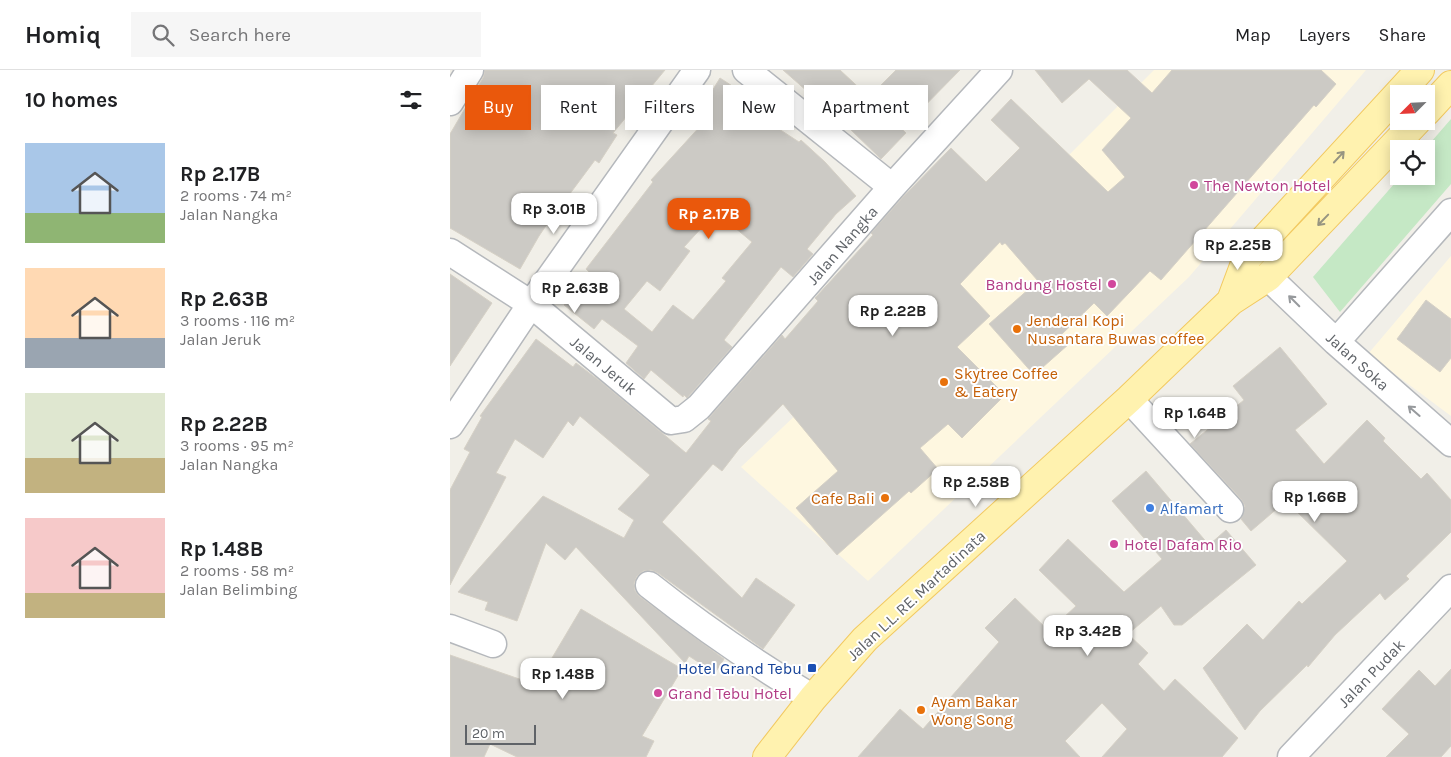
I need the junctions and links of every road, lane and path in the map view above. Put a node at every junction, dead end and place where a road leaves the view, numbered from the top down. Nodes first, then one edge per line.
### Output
1 (470, 70) edge
2 (697, 70) edge
3 (746, 70) edge
4 (1000, 70) edge
5 (1420, 70) edge
6 (1449, 88) edge
7 (450, 102) edge
8 (1435, 103) edge
9 (1408, 130) edge
10 (892, 187) junction
11 (1451, 212) edge
12 (450, 252) edge
13 (1268, 277) junction
14 (1231, 301) junction
15 (531, 304) junction
16 (1336, 342) junction
17 (1129, 399) junction
18 (684, 420) joint
19 (450, 425) edge
20 (1451, 443) edge
21 (1230, 508) dead end
22 (649, 585) dead end
23 (1451, 588) edge
24 (450, 628) edge
25 (493, 644) dead end
26 (813, 698) junction
27 (767, 757) edge
28 (1291, 757) edge

1 - 7 street
2 - 15 street
3 - 10 street
4 - 10 street, Jalan Nangka
14 -> 5 main road, Jalan L.L. RE. Martadinata
6 - 8 main road
9 -> 13 main road, Jalan L.L. RE. Martadinata
10 - 18 street, Jalan Nangka
11 - 16 street
12 - 15 street, Jalan Jeruk
13 - 14 main road, Jalan L.L. RE. Martadinata
16 -> 13 street, Jalan Soka
14 - 17 main road, Jalan L.L. RE. Martadinata
15 - 18 street, Jalan Jeruk
15 - 19 street
20 -> 16 street, Jalan Soka
17 - 21 street
17 - 26 main road, Jalan L.L. RE. Martadinata
22 - 26 street
23 - 28 street, Jalan Pudak
24 - 25 street
26 - 27 main road, Jalan L.L. RE. Martadinata

